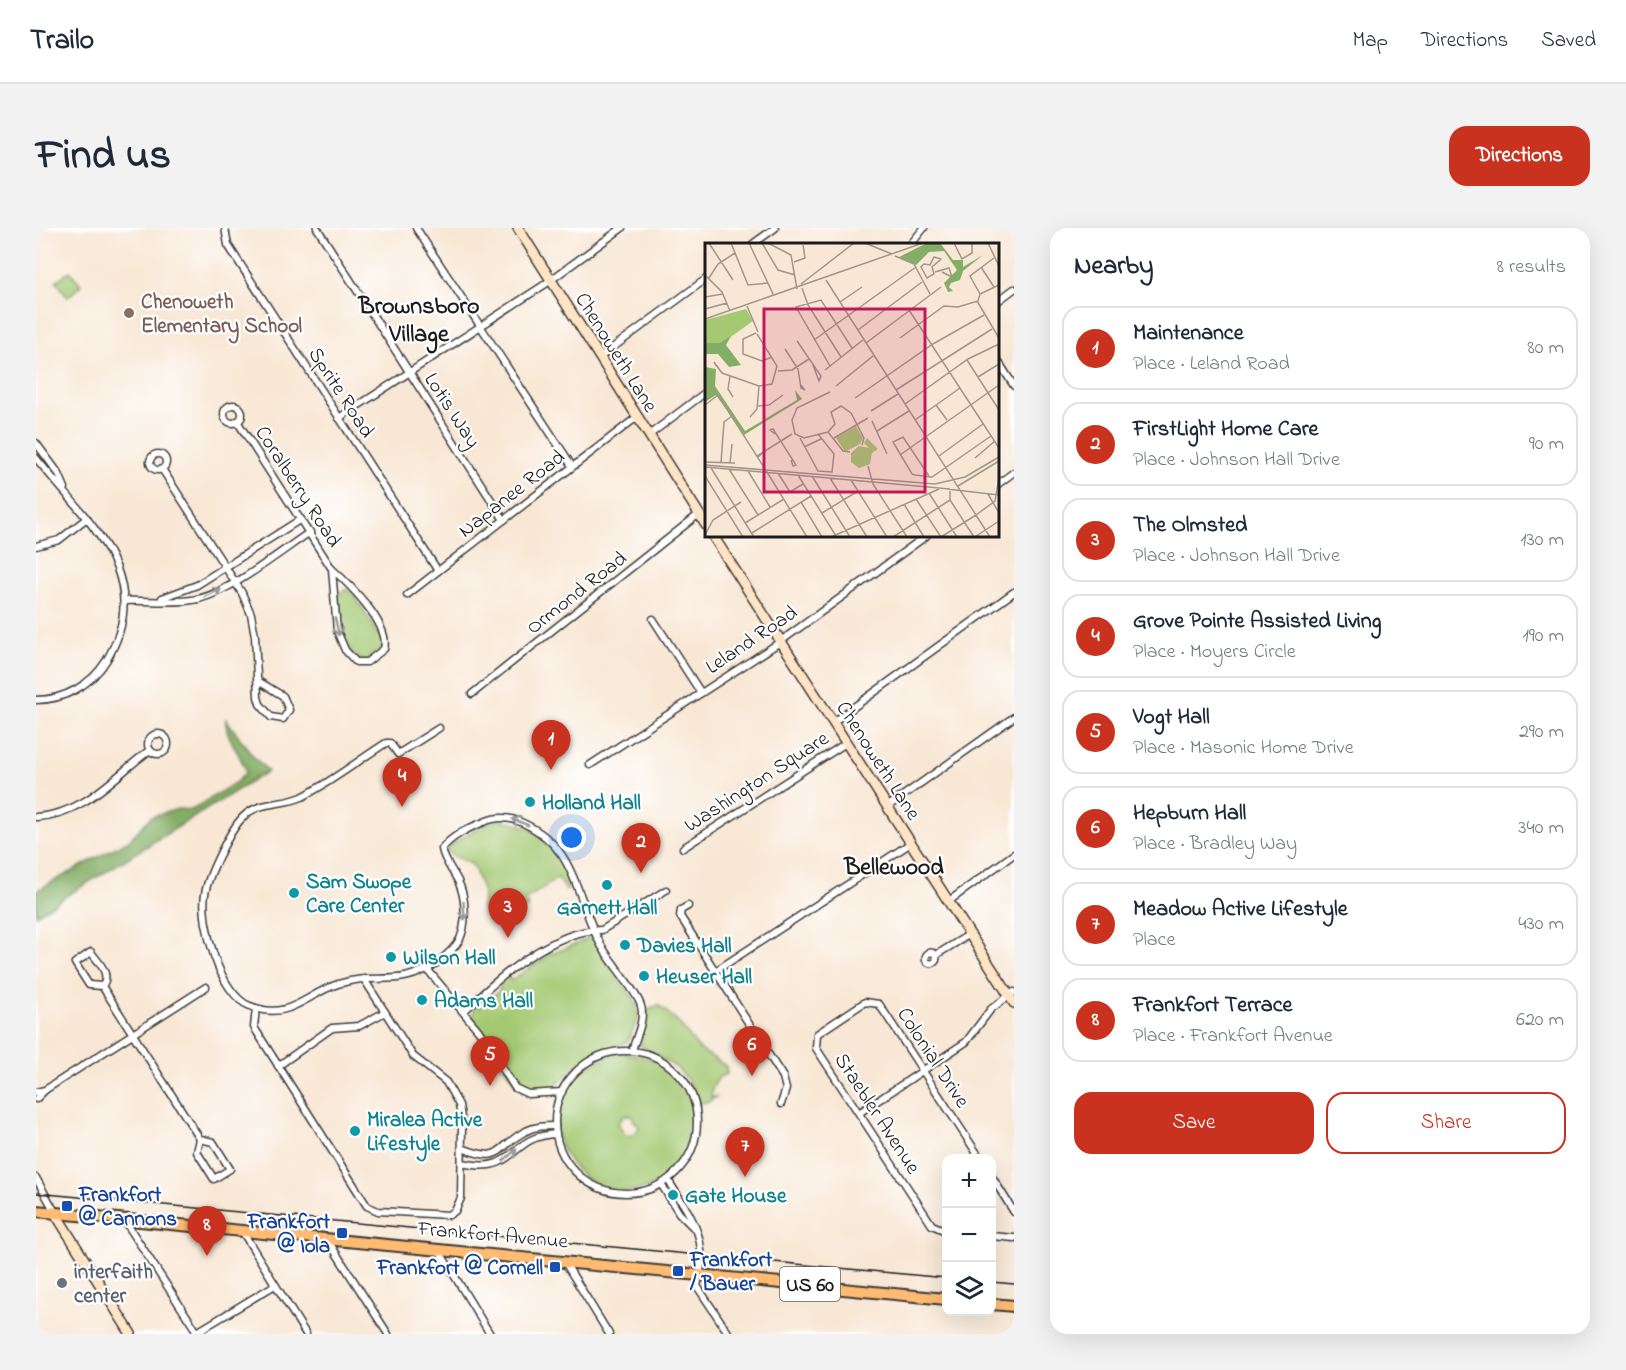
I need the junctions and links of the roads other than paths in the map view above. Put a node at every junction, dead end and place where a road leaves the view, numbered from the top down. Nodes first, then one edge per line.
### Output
1 (225, 228) edge
2 (317, 228) edge
3 (416, 228) edge
4 (518, 228) edge
5 (622, 228) edge
6 (775, 228) edge
7 (924, 228) edge
8 (916, 237) junction
9 (754, 243) edge
10 (912, 243) edge
11 (921, 243) edge
12 (705, 280) edge
13 (550, 281) junction
14 (1014, 289) edge
15 (999, 301) edge
16 (480, 327) junction
17 (600, 357) junction
18 (999, 363) edge
19 (409, 372) junction
20 (1014, 386) edge
21 (705, 393) edge
22 (637, 417) junction
23 (339, 418) junction
24 (237, 421) dead end
25 (649, 435) junction
26 (36, 444) edge
27 (36, 458) edge
28 (572, 466) junction
29 (162, 469) dead end
30 (1014, 472) edge
31 (999, 483) edge
32 (67, 492) junction
33 (699, 514) junction
34 (87, 518) junction
35 (301, 519) junction
36 (504, 520) junction
37 (705, 523) edge
38 (310, 532) junction
39 (714, 537) edge
40 (925, 537) edge
41 (36, 546) edge
42 (225, 568) junction
43 (332, 569) junction
44 (438, 571) junction
45 (234, 582) junction
46 (351, 586) junction
47 (334, 591) junction
48 (1014, 592) edge
49 (406, 596) dead end
50 (156, 600) junction
51 (124, 601) junction
52 (653, 619) dead end
53 (780, 640) junction
54 (258, 681) junction
55 (701, 693) junction
56 (472, 694) dead end
57 (36, 700) edge
58 (1014, 717) edge
59 (833, 722) junction
60 (439, 728) dead end
61 (846, 743) junction
62 (150, 750) dead end
63 (590, 765) dead end
64 (887, 807) junction
65 (36, 817) edge
66 (911, 843) junction
67 (683, 848) dead end
68 (1014, 854) edge
69 (666, 890) dead end
70 (949, 901) junction
71 (688, 906) dead end
72 (594, 930) junction
73 (970, 934) junction
74 (936, 955) dead end
75 (720, 968) dead end
76 (427, 969) junction
77 (364, 979) junction
78 (102, 986) junction
79 (206, 987) dead end
80 (1012, 997) edge
81 (256, 1008) junction
82 (464, 1011) junction
83 (385, 1012) junction
84 (818, 1033) joint
85 (133, 1034) junction
86 (632, 1050) junction
87 (278, 1066) junction
88 (923, 1071) junction
89 (45, 1090) junction
90 (36, 1092) edge
91 (562, 1092) junction
92 (36, 1099) edge
93 (781, 1104) dead end
94 (858, 1113) junction
95 (555, 1125) junction
96 (556, 1134) junction
97 (200, 1139) junction
98 (462, 1148) junction
99 (977, 1154) edge
100 (462, 1163) junction
101 (36, 1178) edge
102 (669, 1182) junction
103 (996, 1183) edge
104 (661, 1184) junction
105 (36, 1211) edge
106 (1014, 1212) edge
107 (55, 1213) junction
108 (125, 1220) junction
109 (693, 1227) junction
110 (241, 1230) junction
111 (942, 1230) edge
112 (996, 1236) edge
113 (327, 1238) junction
114 (1014, 1238) edge
115 (437, 1249) junction
116 (563, 1261) junction
117 (701, 1274) junction
118 (275, 1285) junction
119 (942, 1299) edge
120 (996, 1304) edge
121 (1014, 1306) edge
122 (608, 1332) edge
123 (131, 1334) edge
124 (306, 1334) edge
125 (388, 1334) edge
126 (490, 1334) edge
127 (599, 1334) edge
128 (729, 1334) edge

1 - 23 street, Sprite Road
2 - 19 street, Lotis Way
3 - 16 street
4 - 13 main road, Chenoweth Lane
5 - 13 street
6 - 9 street
7 - 8 street
8 - 10 street
8 - 11 street
12 - 17 street
13 - 16 street
13 - 17 main road, Chenoweth Lane
14 - 15 street
16 - 19 street
16 - 28 street
17 - 22 main road, Chenoweth Lane
18 - 20 street
19 - 23 street
19 - 36 street, Lotis Way
21 - 25 street
22 - 25 main road, Chenoweth Lane
22 - 28 street, Napanee Road
23 - 44 street, Sprite Road
24 - 35 street, Coralberry Road
25 - 33 main road, Chenoweth Lane
26 - 32 street
27 - 32 street
28 - 36 street, Napanee Road
29 - 42 street
30 - 31 street
32 - 34 street
33 - 37 main road, Chenoweth Lane
33 - 56 street, Ormond Road
34 - 41 street
34 - 51 street
35 - 38 street, Coralberry Road
35 - 42 street
36 - 44 street, Napanee Road
38 - 43 street, Coralberry Road
38 - 45 street
39 - 53 main road, Chenoweth Lane
40 - 53 street, Leland Road
42 - 45 street
42 - 50 street
43 - 46 street, Coralberry Road
43 - 47 street, Coralberry Road
44 - 49 street, Napanee Road
50 -> 45 street
45 - 54 street
46 - 47 street
47 -> 46 street, Coralberry Road
48 - 59 street
50 - 51 street
51 - 57 street
52 - 55 street
53 - 55 street, Leland Road
53 - 59 main road, Chenoweth Lane
54 - 54 street
55 - 63 street, Leland Road
58 - 64 street
59 - 61 main road, Chenoweth Lane
60 - 81 street
61 - 64 main road, Chenoweth Lane
61 - 67 street, Washington Square
62 - 65 street
64 - 66 main road, Chenoweth Lane
66 - 70 main road, Chenoweth Lane
66 - 75 street
68 - 70 street
69 - 72 street
70 - 73 main road, Chenoweth Lane
71 - 93 street
72 -> 76 street
72 - 82 street
72 - 86 street
73 - 74 street
73 - 80 main road, Chenoweth Lane
76 - 77 street
76 - 82 street
77 - 81 street
77 - 83 street
78 - 78 street
78 - 85 street
79 - 85 street
80 - 88 street
81 - 87 street
82 - 91 street
83 - 87 street
83 - 98 street
84 - 88 street, Colonial Drive
84 - 94 street, Staebler Avenue
85 - 89 street
85 - 97 street
86 - 91 street
86 - 102 street
87 - 100 street
88 - 94 street
88 - 99 street, Colonial Drive
89 - 90 street
89 - 92 street
91 - 95 street
94 - 111 street, Staebler Avenue
95 - 96 street
95 - 98 street
100 -> 96 street
96 - 104 street
97 - 97 street
98 - 100 street
101 - 107 street
102 - 104 street
102 - 109 street
103 - 106 street
104 - 109 street
105 - 107 main road, Frankfort Avenue / US 60
107 - 108 main road, Frankfort Avenue / US 60
107 - 123 main road
108 - 110 main road, Frankfort Avenue / US 60
108 - 118 street
109 - 117 street
110 - 113 main road, Frankfort Avenue / US 60
110 - 118 street
112 - 114 street
113 - 115 main road, Frankfort Avenue / US 60
113 - 125 street
115 - 116 main road, Frankfort Avenue / US 60
115 - 126 street
116 - 117 main road, Frankfort Avenue / US 60
116 - 122 street
117 - 119 main road, Frankfort Avenue / US 60
117 - 128 street
118 - 124 street
120 - 121 main road
122 - 127 street

